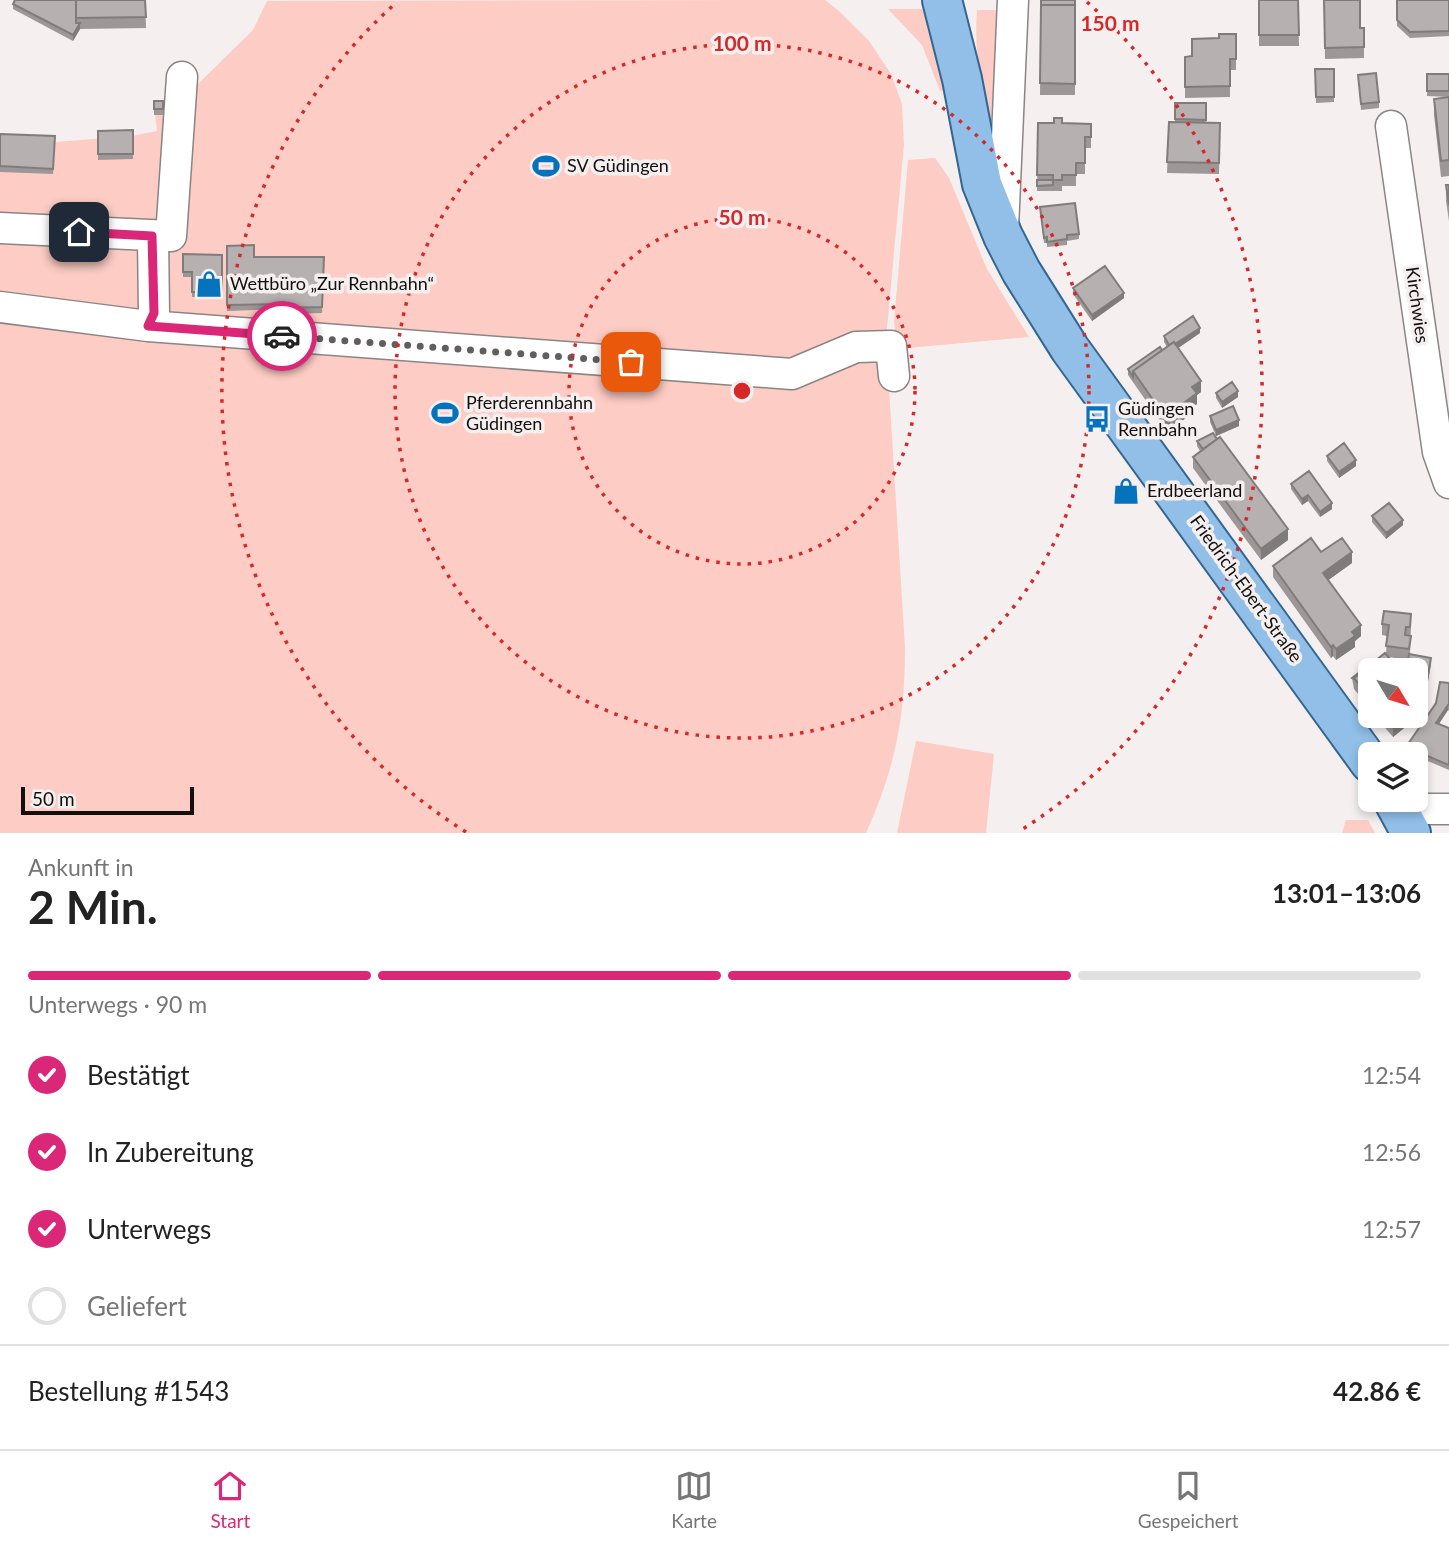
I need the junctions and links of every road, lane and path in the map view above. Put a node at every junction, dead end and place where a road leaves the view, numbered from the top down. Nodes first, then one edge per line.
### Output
1 (942, 0) edge
2 (971, 0) edge
3 (1013, 0) edge
4 (182, 77) dead end
5 (962, 79) junction
6 (1391, 126) dead end
7 (0, 228) edge
8 (152, 236) junction
9 (1003, 236) junction
10 (0, 307) edge
11 (148, 326) junction
12 (894, 376) dead end
13 (1449, 483) edge
14 (1358, 745) edge
15 (1449, 809) edge
16 (1401, 814) edge

1 - 5 main road, Friedrich-Ebert-Straße
2 - 5 main road, Friedrich-Ebert-Straße
3 - 9 street
4 - 8 street
5 - 9 main road, Friedrich-Ebert-Straße
6 - 13 street, Kirchwies
7 - 8 street
8 - 11 street
9 - 14 main road, Friedrich-Ebert-Straße
10 - 11 street
11 - 12 street
15 - 16 street

